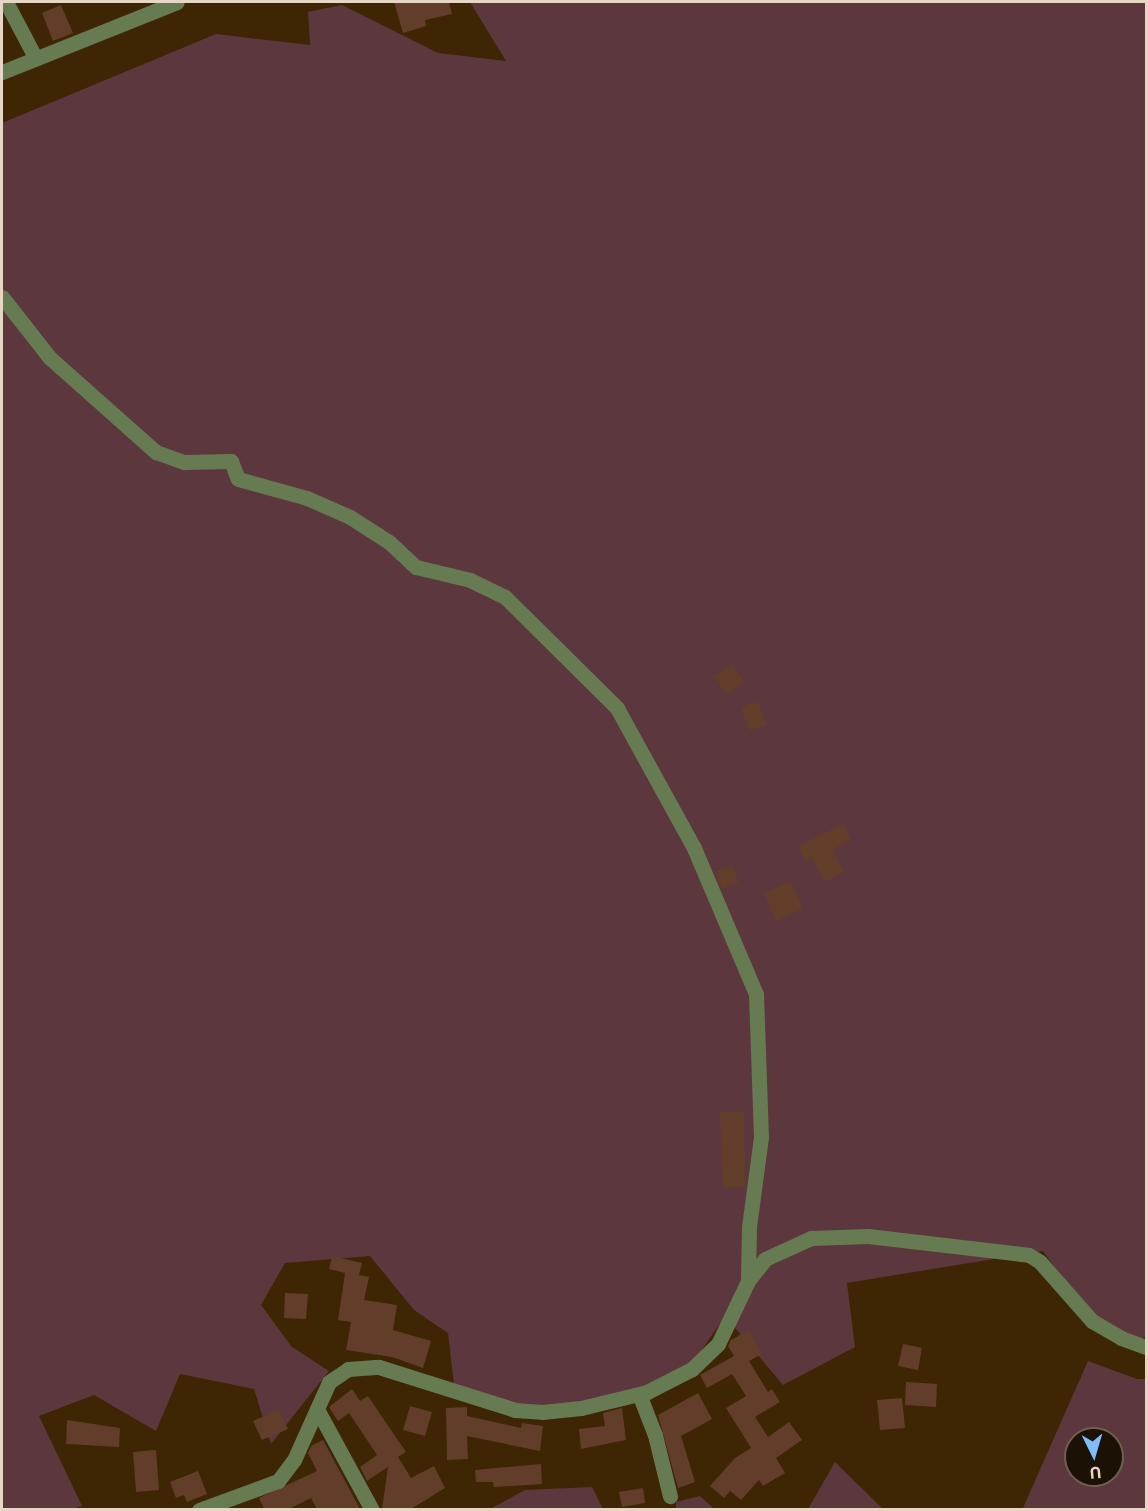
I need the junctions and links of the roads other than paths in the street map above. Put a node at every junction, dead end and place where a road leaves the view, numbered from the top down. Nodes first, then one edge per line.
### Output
1 (6, 2) edge
2 (177, 2) edge
3 (36, 59) junction
4 (2, 72) edge
5 (2, 297) edge
6 (748, 1281) junction
7 (1146, 1347) edge
8 (639, 1394) junction
9 (317, 1409) junction
10 (670, 1496) dead end
11 (199, 1509) edge
12 (372, 1509) edge

1 - 3 street
2 - 3 street
3 - 4 street
5 - 6 street
6 - 7 street
6 - 8 street
8 - 9 street
8 - 10 street
9 - 11 street
9 - 12 street

